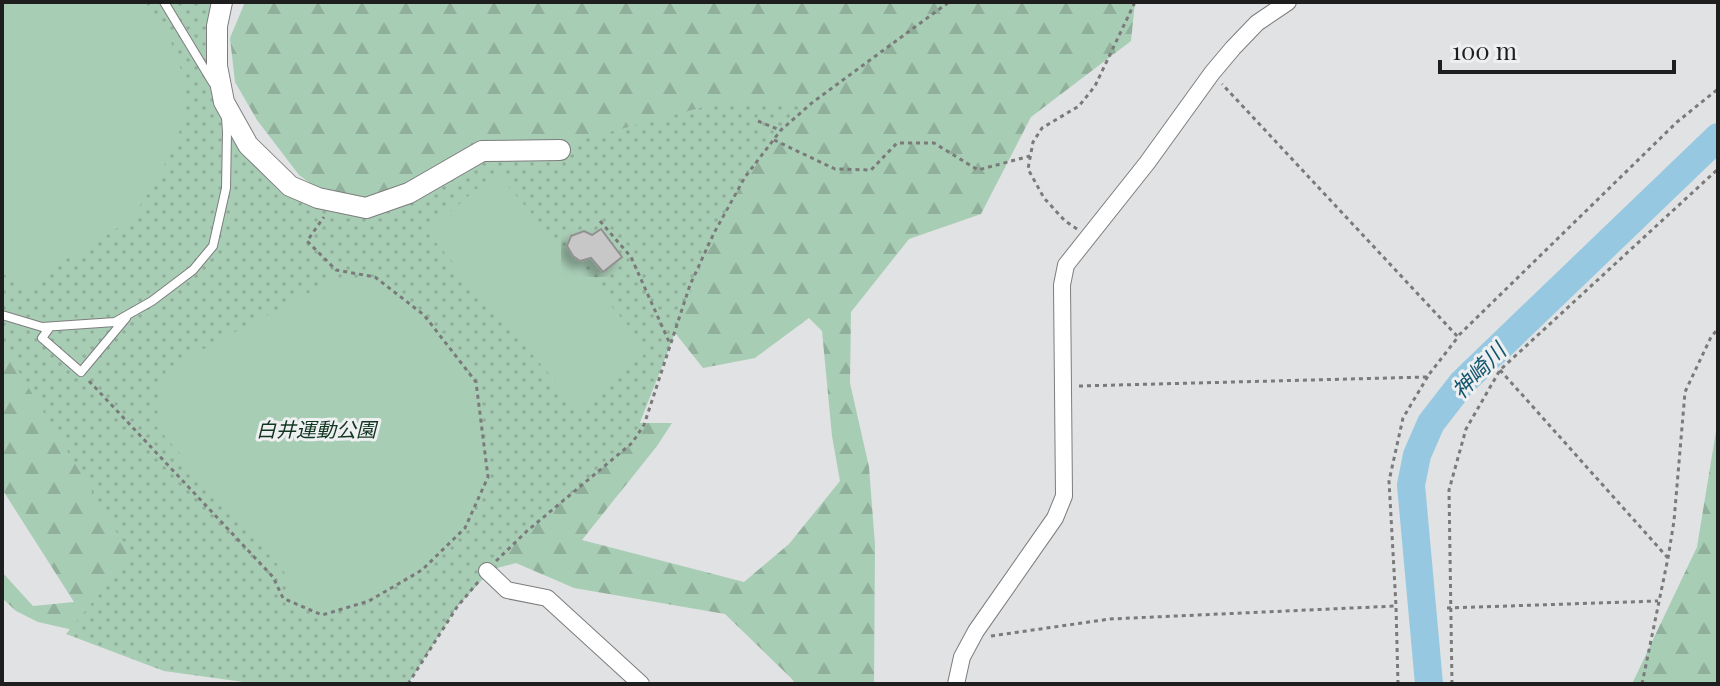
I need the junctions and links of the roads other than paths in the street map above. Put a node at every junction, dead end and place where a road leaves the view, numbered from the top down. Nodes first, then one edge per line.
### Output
1 (164, 2) edge
2 (222, 2) edge
3 (1288, 2) edge
4 (224, 102) junction
5 (560, 150) dead end
6 (129, 314) junction
7 (2, 315) edge
8 (50, 327) junction
9 (487, 571) road end
10 (641, 684) edge
11 (956, 684) edge

1 - 4 lane
2 - 4 street
3 - 11 street
4 - 5 street
4 - 6 lane
6 - 8 lane
6 - 8 lane
7 - 8 lane
9 - 10 street

